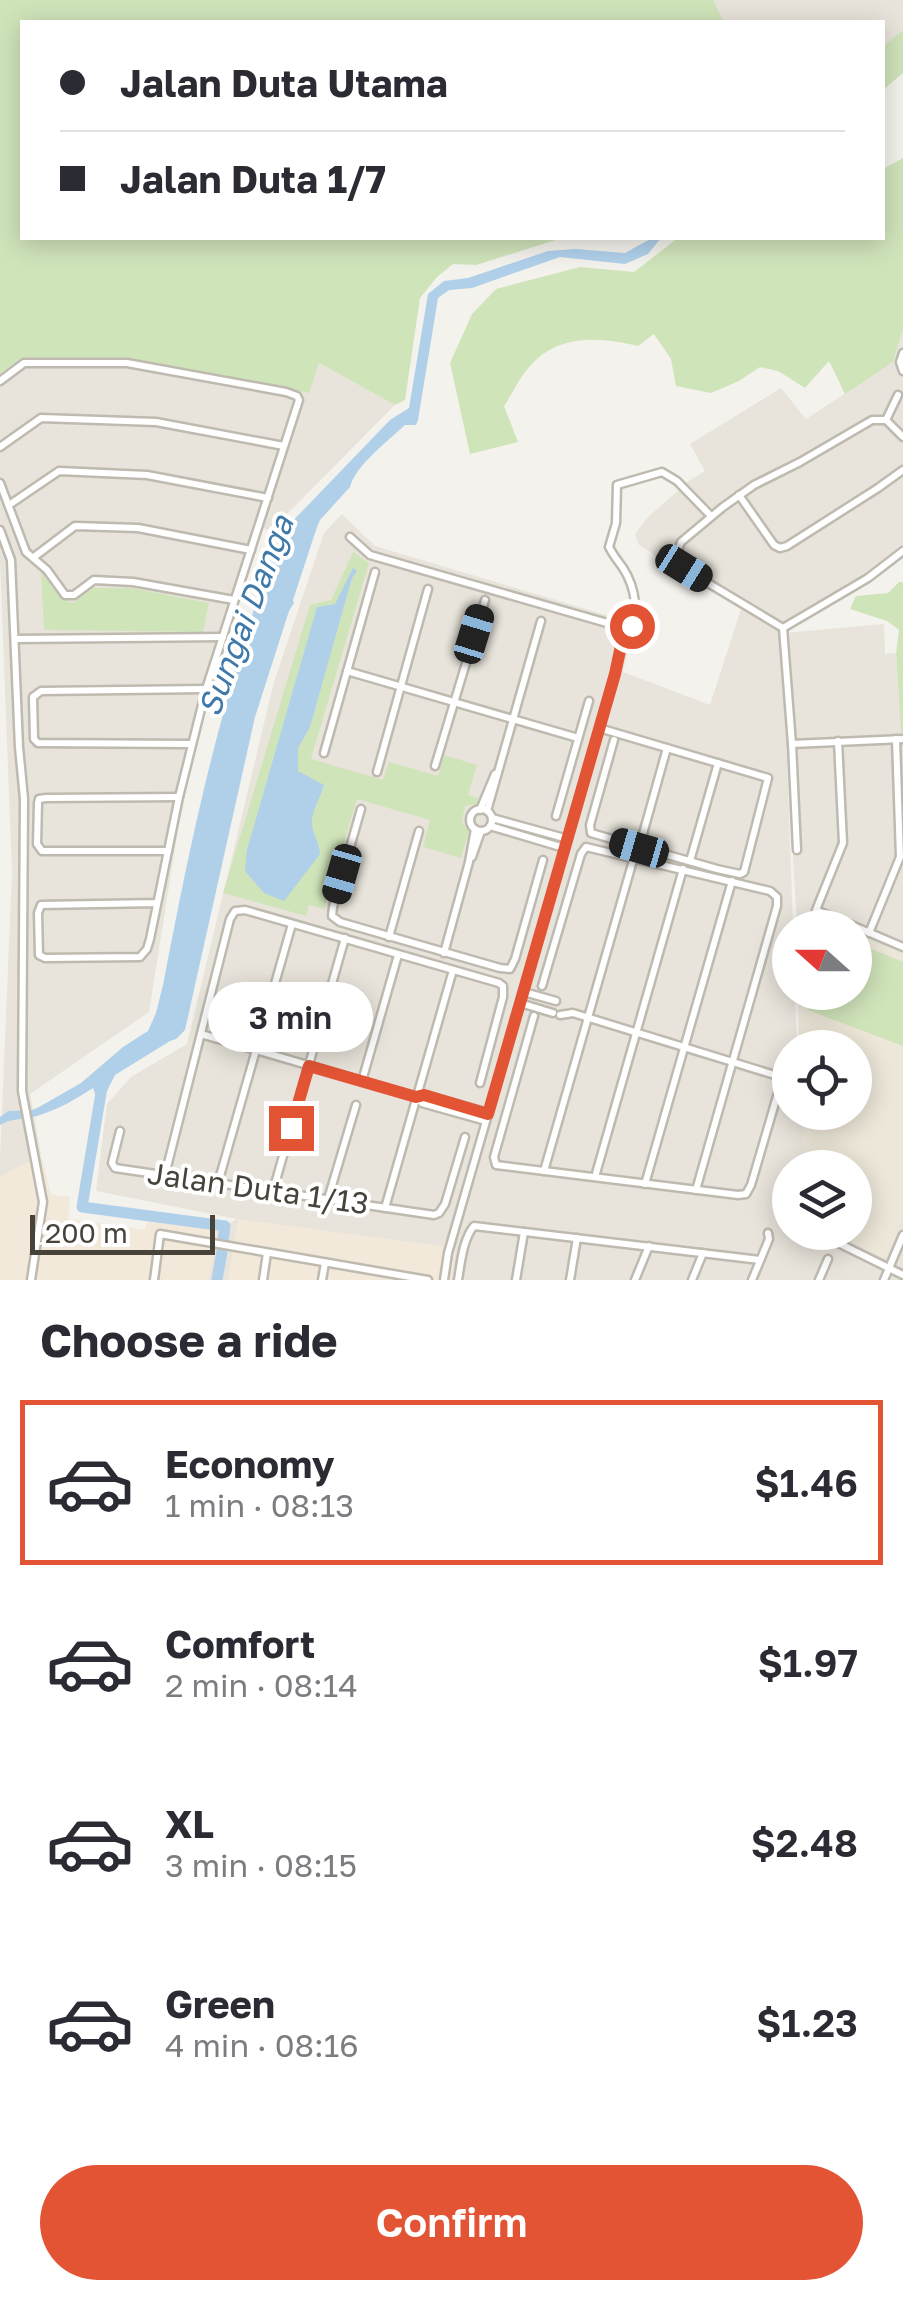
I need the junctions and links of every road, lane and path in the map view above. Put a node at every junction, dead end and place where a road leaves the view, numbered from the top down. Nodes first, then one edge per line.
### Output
1 (903, 353) edge
2 (903, 371) edge
3 (0, 380) edge
4 (898, 395) dead end
5 (886, 420) junction
6 (903, 437) edge
7 (284, 446) junction
8 (0, 447) edge
9 (903, 470) edge
10 (0, 483) edge
11 (739, 495) junction
12 (268, 498) junction
13 (9, 505) junction
14 (712, 516) junction
15 (0, 530) edge
16 (350, 537) dead end
17 (251, 550) junction
18 (903, 551) edge
19 (34, 557) junction
20 (374, 572) dead end
21 (428, 590) dead end
22 (234, 600) junction
23 (485, 600) dead end
24 (541, 621) dead end
25 (783, 628) junction
26 (622, 629) junction
27 (223, 637) junction
28 (15, 639) junction
29 (347, 671) junction
30 (401, 687) junction
31 (206, 689) junction
32 (589, 701) dead end
33 (454, 702) junction
34 (512, 719) junction
35 (599, 728) junction
36 (578, 738) junction
37 (899, 739) edge
38 (614, 740) dead end
39 (838, 742) junction
40 (191, 744) junction
41 (792, 744) junction
42 (667, 748) junction
43 (324, 753) dead end
44 (718, 763) junction
45 (435, 766) dead end
46 (377, 772) dead end
47 (179, 798) junction
48 (361, 809) dead end
49 (487, 816) junction
50 (556, 816) dead end
51 (478, 830) junction
52 (419, 831) dead end
53 (568, 839) junction
54 (564, 848) junction
55 (639, 848) junction
56 (797, 850) dead end
57 (168, 851) junction
58 (634, 858) junction
59 (543, 860) dead end
60 (690, 861) junction
61 (682, 869) junction
62 (732, 882) junction
63 (157, 904) junction
64 (823, 910) edge
65 (292, 924) junction
66 (872, 926) edge
67 (872, 934) edge
68 (389, 936) junction
69 (345, 938) junction
70 (903, 947) edge
71 (444, 953) junction
72 (398, 954) junction
73 (453, 970) junction
74 (542, 986) dead end
75 (524, 992) junction
76 (520, 1004) junction
77 (573, 1013) junction
78 (534, 1016) dead end
79 (588, 1018) junction
80 (637, 1032) junction
81 (201, 1034) junction
82 (684, 1046) junction
83 (256, 1050) junction
84 (733, 1061) junction
85 (309, 1066) junction
86 (362, 1082) junction
87 (480, 1083) dead end
88 (416, 1097) junction
89 (356, 1105) dead end
90 (487, 1118) junction
91 (120, 1131) dead end
92 (465, 1137) dead end
93 (544, 1172) junction
94 (164, 1175) junction
95 (596, 1177) junction
96 (218, 1183) junction
97 (645, 1184) junction
98 (696, 1190) junction
99 (273, 1191) junction
100 (328, 1200) junction
101 (385, 1208) junction
102 (524, 1232) junction
103 (768, 1233) dead end
104 (903, 1235) edge
105 (577, 1238) junction
106 (648, 1246) junction
107 (851, 1250) edge
108 (268, 1253) junction
109 (703, 1253) junction
110 (828, 1259) dead end
111 (760, 1260) junction
112 (325, 1263) junction
113 (888, 1269) junction
114 (903, 1275) edge
115 (382, 1276) edge
116 (31, 1280) edge
117 (154, 1280) edge
118 (263, 1280) edge
119 (322, 1280) edge
120 (428, 1280) edge
121 (444, 1280) edge
122 (458, 1280) edge
123 (516, 1280) edge
124 (570, 1280) edge
125 (635, 1280) edge
126 (692, 1280) edge
127 (752, 1280) edge
128 (818, 1280) edge
129 (884, 1280) edge

1 - 2 street
3 - 7 street
4 - 5 street
5 - 6 street
5 - 11 street
7 - 8 street
7 - 12 street
9 - 11 street
10 - 13 street
11 - 14 street
12 - 13 street
12 - 17 street
13 - 19 street
14 - 25 street
14 - 26 street
15 - 28 street
16 - 26 street
17 - 19 street
17 - 22 street
18 - 25 street
19 - 22 street
20 - 29 street
21 - 30 street
22 - 27 street
23 - 33 street
24 - 34 street
25 - 41 street
26 - 35 street
27 - 28 street
27 - 31 street
28 - 116 street
29 - 30 street
29 - 43 street
30 - 33 street
30 - 46 street
31 - 40 street
31 - 40 street
32 - 36 street
33 - 34 street
33 - 45 street
34 - 36 street
34 - 49 street
35 - 42 street
35 - 53 street
36 - 50 street
37 - 39 street
37 - 66 street
38 - 55 street
39 - 41 street
39 - 64 street
40 - 47 street
41 - 56 street
42 - 44 street
42 - 55 street
44 - 60 street
44 - 60 street
47 - 57 street
47 - 57 street
48 - 68 street
49 - 51 street
49 - 51 street
49 - 53 street
49 - 54 street
51 - 71 street
52 - 68 street
53 - 54 street
54 - 75 street
55 - 60 street
57 - 63 street
58 - 61 street
58 - 74 street
58 - 79 street
59 - 71 street
61 - 62 street
61 - 80 street
62 - 82 street
62 - 84 street
63 - 63 street
65 - 69 street
65 - 81 street
65 - 83 street
67 - 70 street
68 - 71 street
69 - 72 street
69 - 85 street
72 - 73 street
72 - 86 street
73 - 87 street
73 - 88 street
75 - 76 street
75 - 77 street
76 - 77 street
76 - 90 street
77 - 79 street
78 - 93 street
79 - 80 street
79 - 93 street
80 - 82 street
80 - 95 street
81 - 83 street
81 - 94 street
82 - 84 street
82 - 97 street
83 - 85 street
83 - 96 street
84 - 98 street
84 - 98 street
85 - 86 street
85 - 99 street
86 - 88 street
88 - 90 street
88 - 101 street
89 - 100 street
90 - 121 street
91 - 94 street, Jalan Duta 1/13
92 - 101 street, Jalan Duta 1/13
93 - 95 street
94 - 96 street, Jalan Duta 1/13
95 - 97 street
96 - 99 street, Jalan Duta 1/13
97 - 98 street
99 - 100 street, Jalan Duta 1/13
100 - 101 street, Jalan Duta 1/13
102 - 105 street
102 - 122 street
102 - 123 street
103 - 111 street
104 - 113 street
105 - 106 street
105 - 124 street
106 - 109 street
106 - 125 street
107 - 113 street
108 - 112 street
108 - 117 street
108 - 118 street
109 - 111 street
109 - 126 street
110 - 128 street
111 - 127 street
112 - 115 street
112 - 119 street
113 - 114 street
113 - 129 street
115 - 120 street

